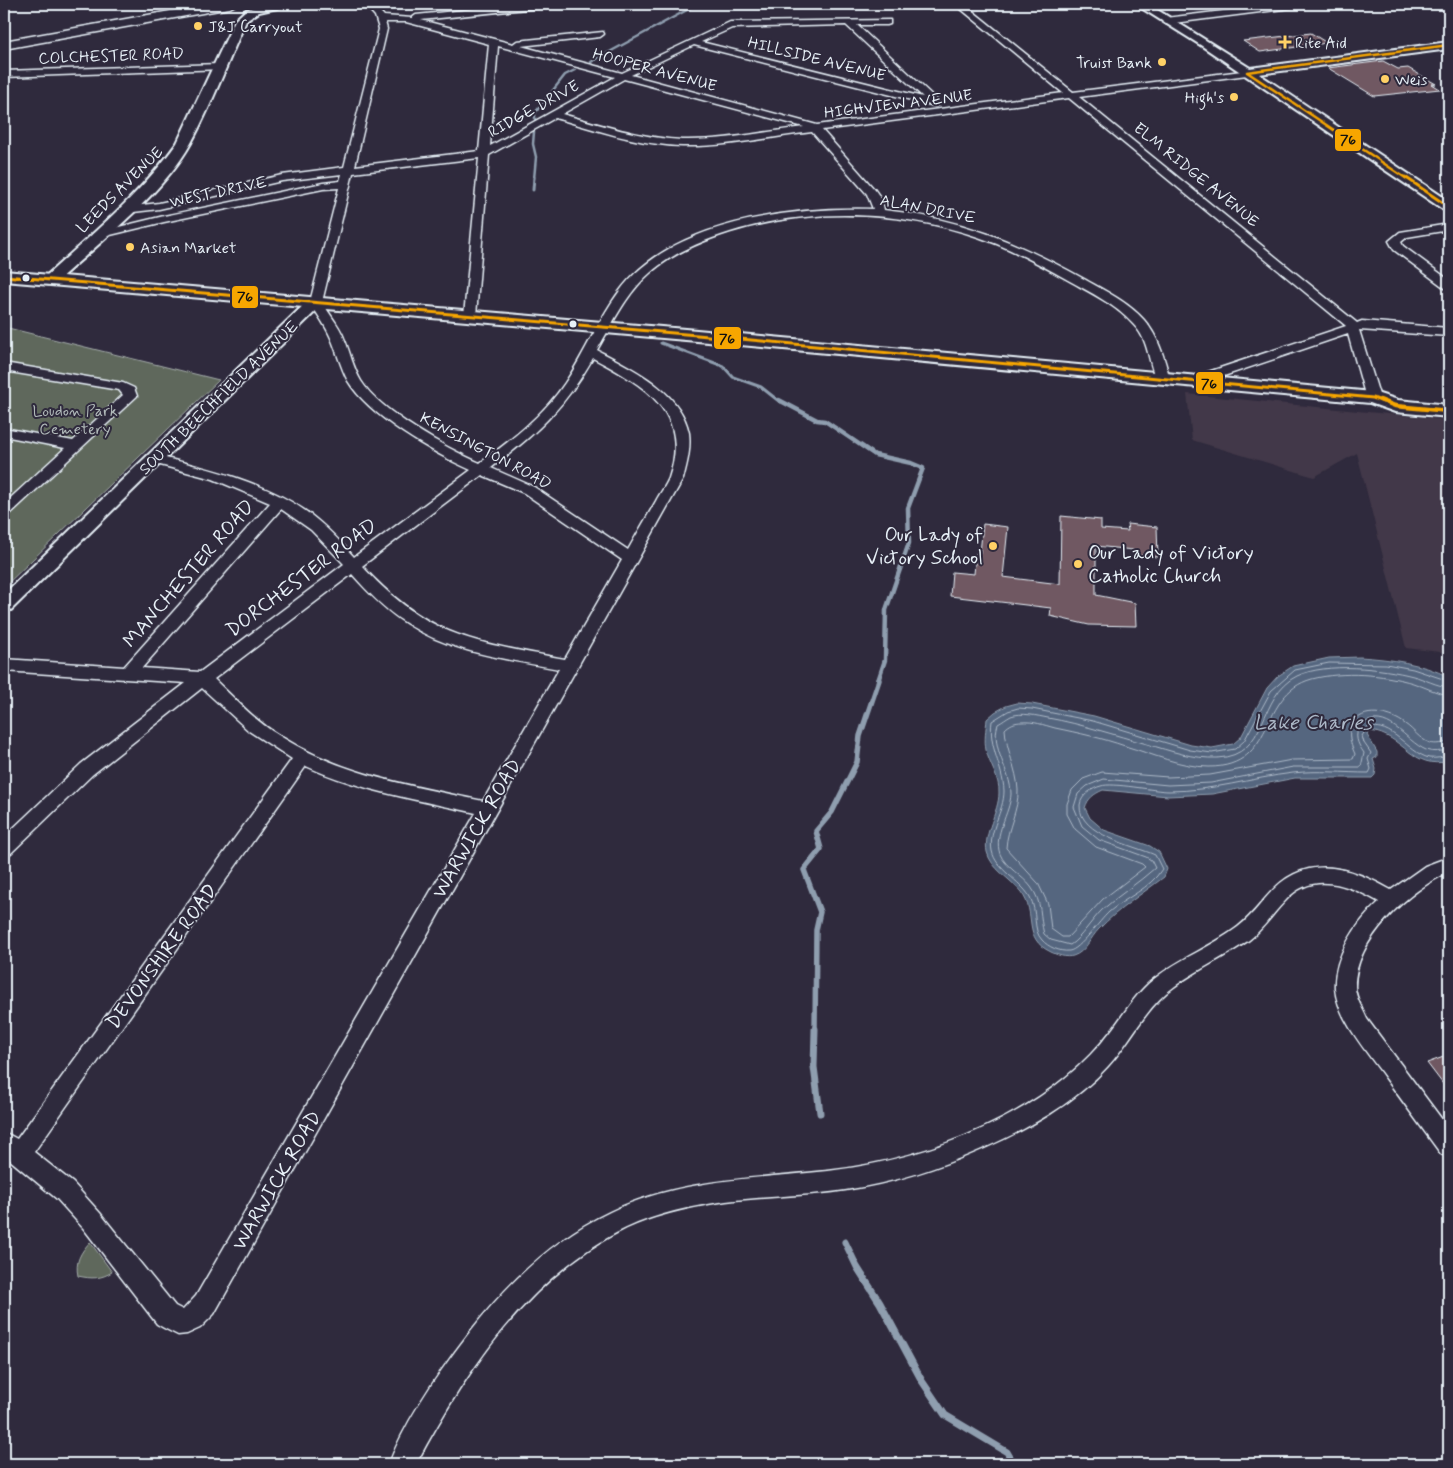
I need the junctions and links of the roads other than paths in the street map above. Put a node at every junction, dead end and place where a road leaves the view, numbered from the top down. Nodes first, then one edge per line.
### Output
1 (230, 4) edge
2 (282, 4) edge
3 (368, 4) edge
4 (546, 4) edge
5 (959, 4) edge
6 (1141, 4) edge
7 (1299, 4) edge
8 (252, 6) edge
9 (1268, 6) edge
10 (382, 19) junction
11 (406, 19) junction
12 (1166, 20) junction
13 (887, 22) dead end
14 (849, 23) junction
15 (94, 27) junction
16 (600, 34) dead end
17 (4, 40) edge
18 (494, 42) junction
19 (692, 42) junction
20 (4, 45) edge
21 (506, 45) junction
22 (1449, 45) edge
23 (220, 67) junction
24 (1247, 72) junction
25 (4, 74) edge
26 (623, 76) junction
27 (1073, 95) junction
28 (935, 103) junction
29 (945, 112) junction
30 (555, 114) junction
31 (816, 129) junction
32 (484, 154) junction
33 (349, 170) junction
34 (345, 184) junction
35 (1449, 208) edge
36 (125, 210) junction
37 (879, 214) junction
38 (1449, 227) edge
39 (98, 235) junction
40 (4, 276) edge
41 (52, 279) junction
42 (1449, 285) edge
43 (316, 302) junction
44 (470, 316) junction
45 (606, 327) junction
46 (1353, 329) junction
47 (1449, 332) edge
48 (591, 352) junction
49 (4, 367) edge
50 (1163, 379) junction
51 (1195, 381) junction
52 (1373, 398) junction
53 (1449, 400) edge
54 (1449, 411) edge
55 (4, 432) edge
56 (76, 446) junction
57 (154, 459) junction
58 (482, 469) junction
59 (279, 502) junction
60 (4, 512) edge
61 (630, 559) junction
62 (354, 566) junction
63 (4, 605) edge
64 (4, 665) edge
65 (570, 665) junction
66 (129, 672) junction
67 (203, 678) junction
68 (303, 758) junction
69 (487, 808) junction
70 (4, 848) edge
71 (1449, 864) edge
72 (1392, 900) junction
73 (1449, 1147) edge
74 (12, 1148) edge
75 (402, 1464) edge

1 - 15 main road
2 - 8 street, LEEDS AVENUE
3 - 10 street
4 - 11 street
5 - 27 street, ELM RIDGE AVENUE
6 - 12 street
7 - 9 street
8 - 23 street, LEEDS AVENUE
9 - 12 street
10 - 11 street, HOOPER AVENUE
10 - 33 street, SOUTH BEECHFIELD AVENUE
11 - 18 street, HOOPER AVENUE
12 - 24 street
13 - 14 street, RIDGE DRIVE
14 - 19 street, RIDGE DRIVE
14 - 28 street
15 - 17 main road
15 - 20 main road
16 - 21 street
18 - 21 street, HOOPER AVENUE
18 - 32 street
19 - 26 street, RIDGE DRIVE
19 - 28 street, HILLSIDE AVENUE
21 - 26 street, HOOPER AVENUE
22 - 24 street
23 - 25 street, COLCHESTER ROAD
23 - 36 street, LEEDS AVENUE
24 - 27 street, HIGHVIEW AVENUE
24 - 35 street
26 - 30 street, RIDGE DRIVE
26 - 31 street, HOOPER AVENUE
27 - 29 street, HIGHVIEW AVENUE
27 - 46 street, ELM RIDGE AVENUE
28 - 29 street
29 - 31 street, HIGHVIEW AVENUE
30 - 31 street, HIGHVIEW AVENUE
30 - 32 street, RIDGE DRIVE
31 - 37 street, HOOPER AVENUE
32 - 33 street, RIDGE DRIVE
32 - 44 street
33 - 34 street, SOUTH BEECHFIELD AVENUE
33 - 36 street, RIDGE DRIVE
34 - 39 street, WEST DRIVE
34 - 43 street, SOUTH BEECHFIELD AVENUE
36 - 39 street, LEEDS AVENUE
37 - 45 street, ALAN DRIVE
37 - 50 street, ALAN DRIVE
38 - 42 street
39 - 41 street, LEEDS AVENUE
40 - 41 main road
41 - 43 main road
43 - 44 main road
43 - 57 street, SOUTH BEECHFIELD AVENUE
43 - 58 street, KENSINGTON ROAD
44 - 45 main road
45 - 48 street, DORCHESTER ROAD
45 - 50 main road
46 - 47 street
46 - 51 street
46 - 52 street, ELM RIDGE AVENUE
48 - 58 street, DORCHESTER ROAD
48 - 61 street, WARWICK ROAD
49 - 56 street
50 - 51 main road
51 - 52 main road
52 - 53 main road
52 - 54 main road
55 - 56 street
56 - 60 street
57 - 59 street
57 - 63 street, SOUTH BEECHFIELD AVENUE
58 - 61 street, KENSINGTON ROAD
58 - 62 street, DORCHESTER ROAD
59 - 62 street
59 - 66 street, MANCHESTER ROAD
61 - 65 street, WARWICK ROAD
62 - 65 street
62 - 67 street, DORCHESTER ROAD
64 - 66 street
65 - 69 street, WARWICK ROAD
66 - 67 street
67 - 68 street
67 - 70 street, DORCHESTER ROAD
68 - 69 street
68 - 74 street, DEVONSHIRE ROAD
69 - 74 street, WARWICK ROAD
71 - 72 street
72 - 73 street
72 - 75 street

